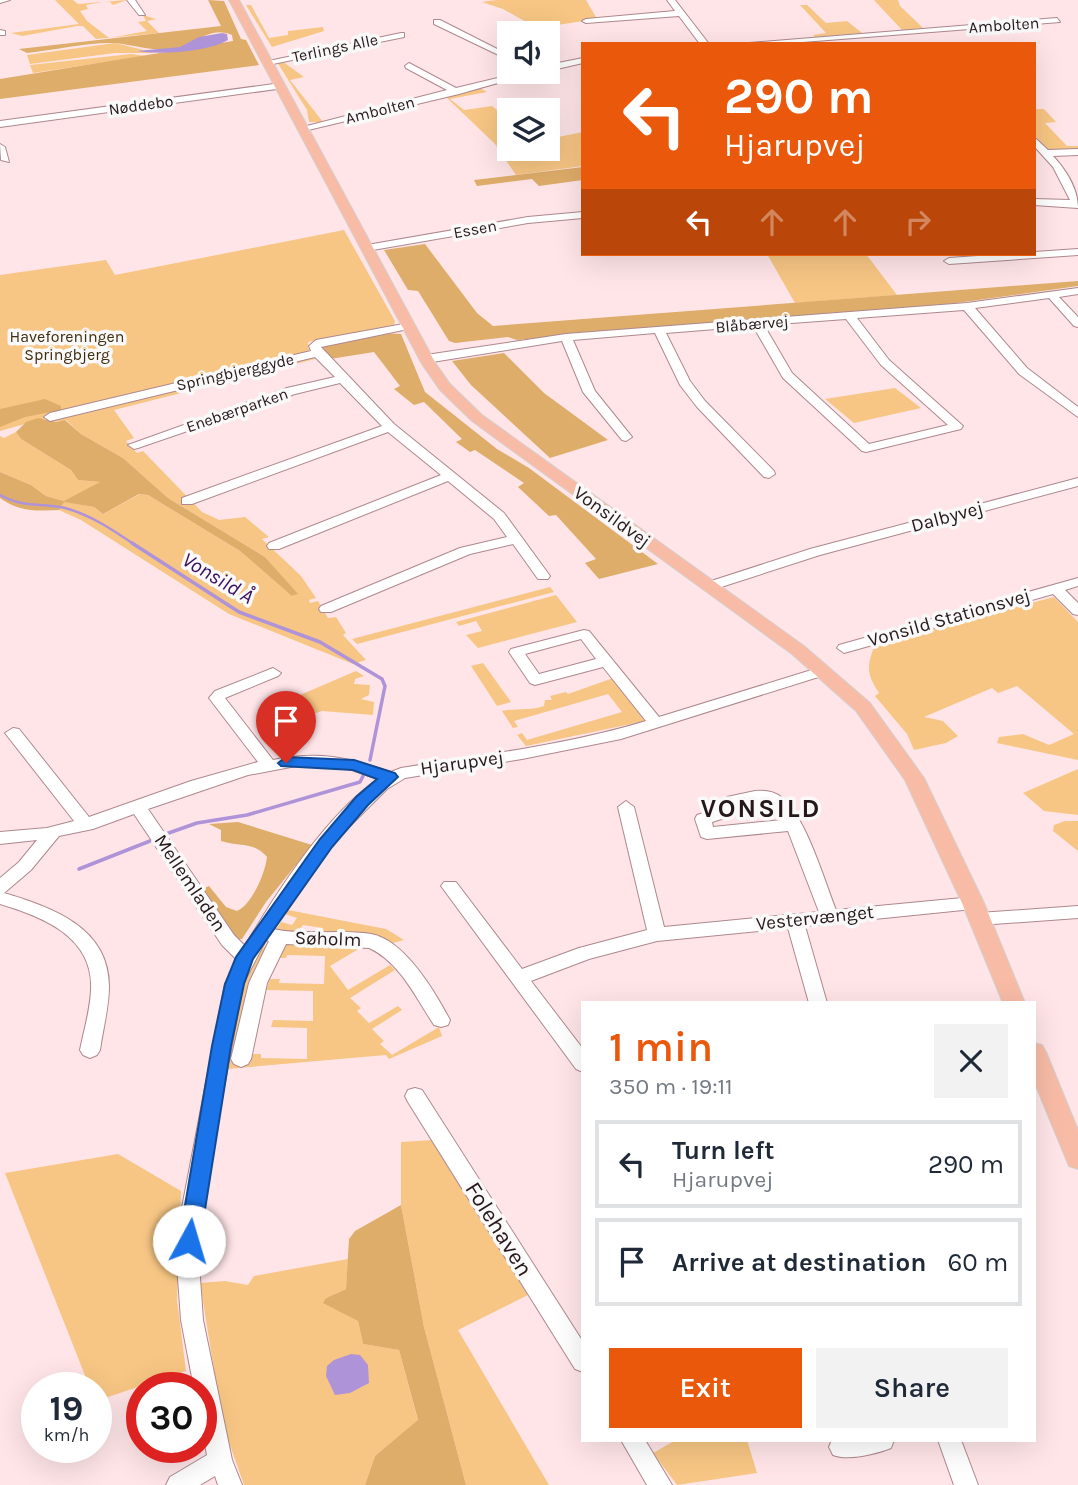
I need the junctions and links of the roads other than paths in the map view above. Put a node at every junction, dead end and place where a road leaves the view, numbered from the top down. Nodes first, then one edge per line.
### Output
1 (6, 0) edge
2 (131, 0) edge
3 (671, 0) edge
4 (0, 1) edge
5 (235, 1) edge
6 (142, 13) dead end
7 (681, 13) junction
8 (1057, 20) dead end
9 (586, 21) dead end
10 (437, 22) dead end
11 (928, 30) junction
12 (401, 35) dead end
13 (936, 38) dead end
14 (703, 42) edge
15 (768, 42) edge
16 (497, 52) edge
17 (581, 60) edge
18 (268, 62) junction
19 (560, 65) edge
20 (409, 66) dead end
21 (497, 81) edge
22 (281, 86) junction
23 (456, 92) junction
24 (0, 124) edge
25 (304, 128) junction
26 (1036, 142) edge
27 (0, 147) edge
28 (1078, 152) edge
29 (1048, 153) junction
30 (6, 160) dead end
31 (1036, 202) edge
32 (1077, 204) edge
33 (581, 215) edge
34 (367, 248) junction
35 (1078, 252) edge
36 (1036, 255) edge
37 (1021, 256) edge
38 (949, 261) dead end
39 (1078, 291) edge
40 (1050, 293) junction
41 (967, 306) junction
42 (850, 316) junction
43 (757, 323) junction
44 (1078, 324) edge
45 (410, 326) junction
46 (660, 331) junction
47 (566, 337) junction
48 (318, 353) junction
49 (426, 359) junction
50 (342, 379) junction
51 (1078, 413) edge
52 (50, 417) dead end
53 (390, 427) junction
54 (626, 437) dead end
55 (134, 445) dead end
56 (769, 474) dead end
57 (449, 476) junction
58 (1078, 482) edge
59 (187, 501) dead end
60 (516, 539) junction
61 (804, 540) dead end
62 (274, 546) dead end
63 (815, 552) junction
64 (543, 576) dead end
65 (1078, 582) edge
66 (710, 586) junction
67 (1055, 588) junction
68 (326, 609) dead end
69 (1078, 611) edge
70 (844, 648) dead end
71 (606, 661) junction
72 (823, 671) junction
73 (273, 673) dead end
74 (657, 724) junction
75 (13, 733) dead end
76 (268, 764) junction
77 (389, 777) junction
78 (138, 807) junction
79 (626, 807) dead end
80 (88, 825) junction
81 (793, 825) junction
82 (51, 835) junction
83 (0, 838) edge
84 (450, 887) dead end
85 (0, 888) edge
86 (0, 898) edge
87 (976, 911) junction
88 (1078, 912) edge
89 (830, 916) junction
90 (795, 920) junction
91 (657, 934) junction
92 (271, 935) junction
93 (245, 957) junction
94 (519, 978) junction
95 (817, 1001) edge
96 (1013, 1001) edge
97 (441, 1020) dead end
98 (90, 1050) dead end
99 (1036, 1057) edge
100 (241, 1059) dead end
101 (581, 1061) edge
102 (415, 1096) dead end
103 (1078, 1159) edge
104 (581, 1359) edge
105 (633, 1442) edge
106 (871, 1442) edge
107 (950, 1442) edge
108 (841, 1447) dead end
109 (220, 1460) junction
110 (178, 1485) edge
111 (230, 1485) edge
112 (660, 1485) edge
113 (966, 1485) edge

1 - 4 street
2 - 6 street
3 - 7 street
5 - 18 main road, Vonsildvej
7 - 9 street
7 - 14 street
8 - 11 street, Ambolten
10 - 16 street
11 - 13 street
11 - 15 street, Ambolten
12 - 18 street, Terlings Alle
17 - 19 street
18 - 22 main road, Vonsildvej
20 - 23 street, Ambolten
21 - 23 street, Ambolten
22 - 24 street, Nøddebo
22 - 25 main road, Vonsildvej
23 - 25 street, Ambolten
25 - 34 main road, Vonsildvej
26 - 29 street
27 - 30 street
28 - 29 street
29 - 32 street
31 - 32 street
33 - 34 street, Essen
34 - 45 main road, Vonsildvej
35 - 36 street
37 - 38 street
39 - 40 street, Blåbærvej
40 - 41 street, Blåbærvej
40 - 44 street
41 - 42 street, Blåbærvej
41 - 51 street
42 - 43 street, Blåbærvej
42 - 43 street
43 - 46 street, Blåbærvej
45 - 48 street, Springbjerggyde
45 - 49 main road, Vonsildvej
46 - 47 street, Blåbærvej
46 - 56 street
47 - 49 street, Blåbærvej
47 - 54 street
48 - 50 street
48 - 52 street, Springbjerggyde
49 - 66 main road, Vonsildvej
50 - 53 street
50 - 55 street, Enebærparken
53 - 57 street
53 - 59 street
57 - 60 street
57 - 62 street
58 - 63 street, Dalbyvej
60 - 64 street
60 - 68 street
61 - 63 street
63 - 66 street, Dalbyvej
65 - 67 street, Vonsild Stationsvej
66 - 72 main road, Vonsildvej
67 - 69 street, Vonsild Stationsvej
67 - 70 street, Vonsild Stationsvej
71 - 71 street
71 - 74 street
72 - 74 street, Hjarupvej
72 - 87 main road, Vonsildvej
73 - 76 street
74 - 77 street, Hjarupvej
75 - 80 street
76 - 77 street
76 - 78 street
77 - 92 street
78 - 80 street
78 - 93 street, Mellemladen
79 - 91 street
80 - 82 street
81 - 81 street
81 - 89 street
82 - 83 street
82 - 85 street
84 - 94 street
86 - 98 street
87 - 88 street, Vestervænget
87 - 89 street, Vestervænget
87 - 96 main road, Vonsildvej
89 - 90 street, Vestervænget
90 - 91 street, Vestervænget
90 - 95 street
91 - 94 street, Vestervænget
92 - 93 street
92 - 97 street, Søholm
92 - 100 street
93 - 109 street
94 - 101 street
99 - 103 main road
102 - 104 street, Folehaven
105 - 112 street
106 - 108 street
107 - 113 street
109 - 110 street
109 - 111 street

